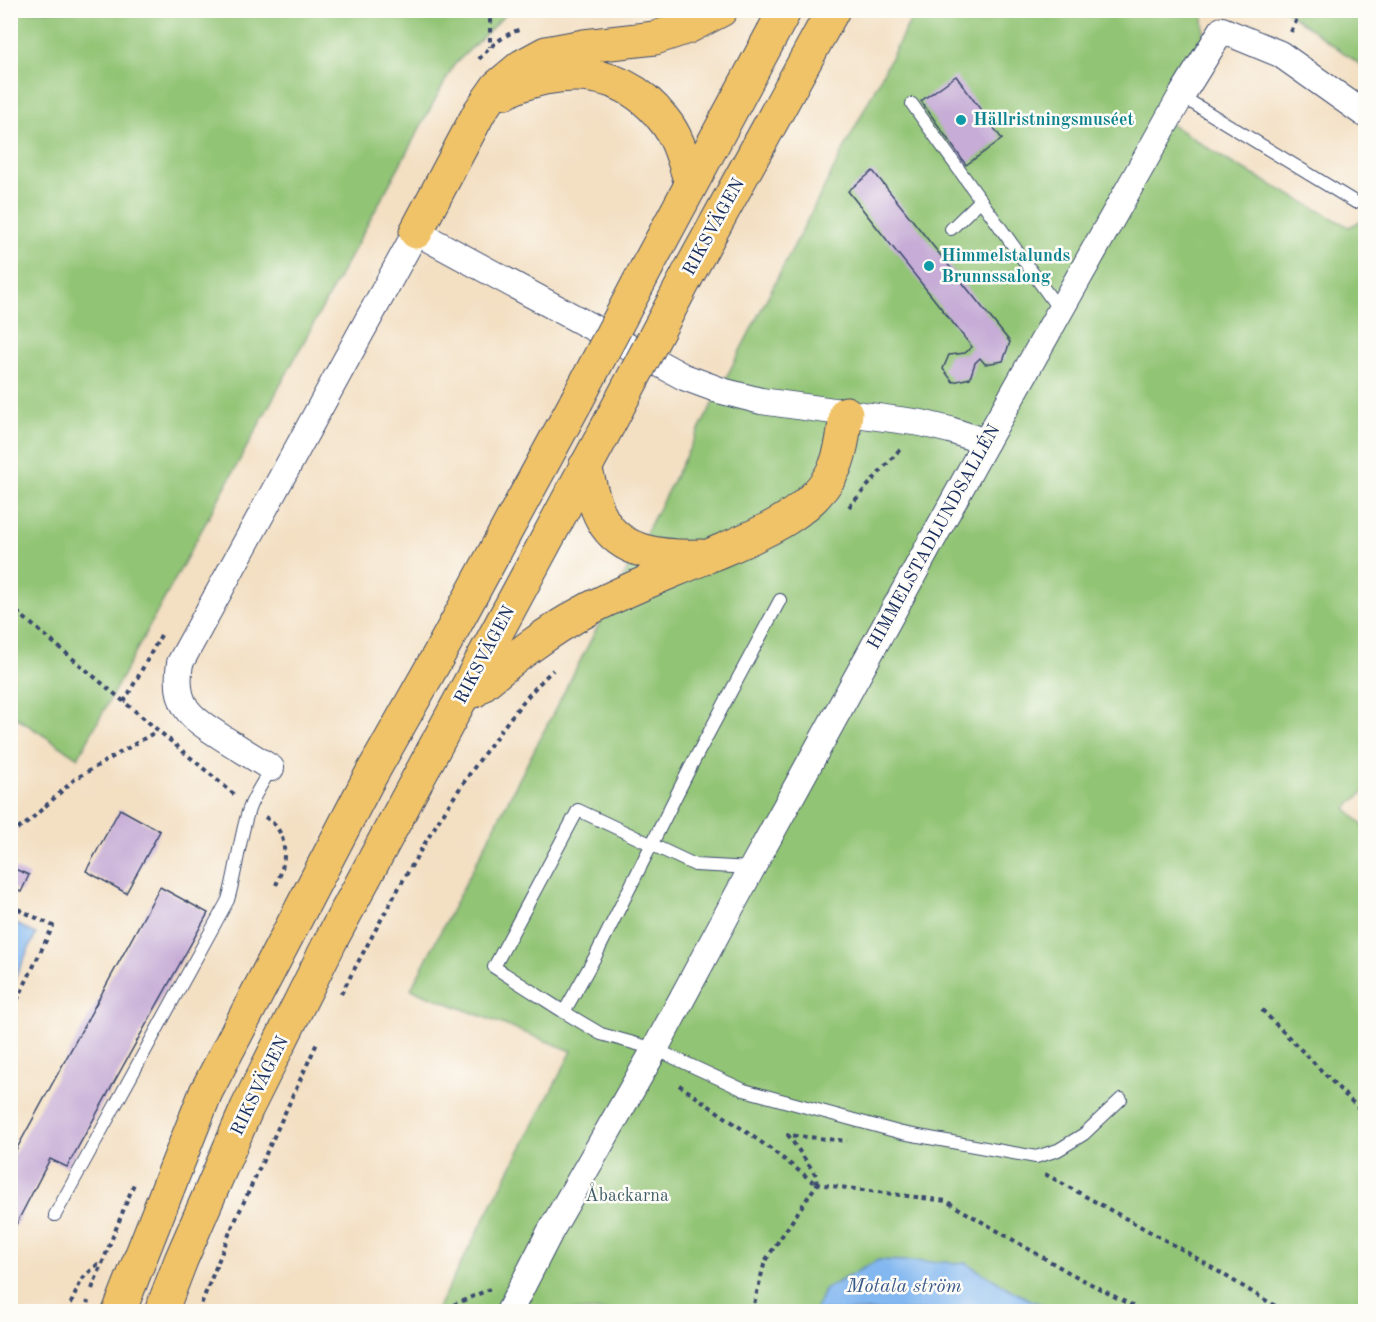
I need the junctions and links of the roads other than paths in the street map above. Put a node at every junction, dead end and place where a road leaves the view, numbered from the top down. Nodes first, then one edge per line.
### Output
1 (721, 10) edge
2 (785, 10) edge
3 (833, 10) edge
4 (1181, 96) junction
5 (912, 104) dead end
6 (480, 111) junction
7 (1365, 115) edge
8 (691, 183) junction
9 (981, 200) junction
10 (1356, 202) dead end
11 (951, 229) dead end
12 (416, 232) junction
13 (1060, 311) junction
14 (846, 414) junction
15 (986, 442) junction
16 (585, 466) junction
17 (708, 556) junction
18 (780, 600) dead end
19 (461, 702) junction
20 (271, 768) joint
21 (651, 845) junction
22 (752, 868) junction
23 (564, 1012) junction
24 (651, 1056) junction
25 (1121, 1099) dead end
26 (55, 1215) dead end
27 (119, 1311) edge
28 (160, 1311) edge
29 (509, 1311) edge

1 - 6 highway
2 - 8 highway
3 - 16 highway, RIKSVÄGEN, bridge
4 - 7 street, HIMMELSTADLUNDSALLÉN
4 - 10 lane
4 - 13 street, HIMMELSTADLUNDSALLÉN
5 - 9 lane
6 - 8 highway
6 - 12 highway
8 - 27 highway, bridge
9 - 11 lane
9 - 13 lane
12 - 14 street
12 - 20 street
13 - 15 street, HIMMELSTADLUNDSALLÉN
14 - 15 street
14 - 17 highway
15 - 22 street, HIMMELSTADLUNDSALLÉN
16 - 17 highway
16 - 19 highway, RIKSVÄGEN
17 - 19 highway
18 - 21 lane
19 - 28 highway, RIKSVÄGEN
20 - 26 lane
21 - 22 lane
21 - 23 lane
21 - 23 lane
22 - 24 street, HIMMELSTADLUNDSALLÉN
23 - 24 lane
24 - 25 lane
24 - 29 street, HIMMELSTADLUNDSALLÉN

